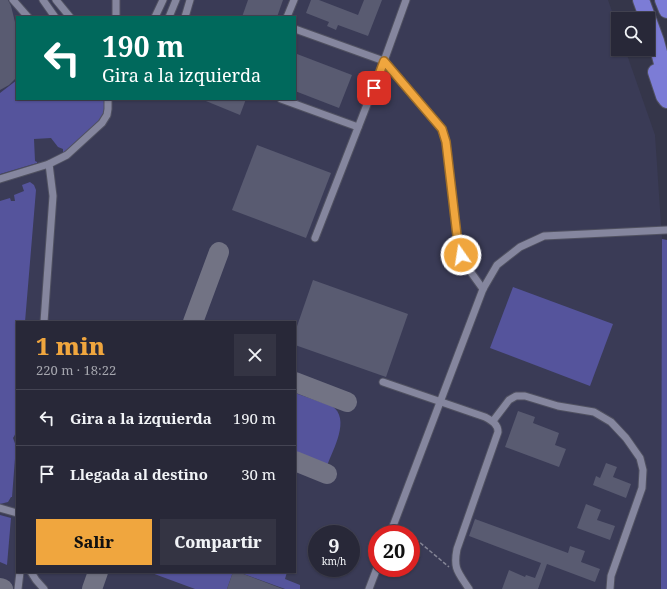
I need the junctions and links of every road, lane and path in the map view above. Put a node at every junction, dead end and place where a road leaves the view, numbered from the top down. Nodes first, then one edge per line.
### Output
1 (13, 0) edge
2 (43, 0) edge
3 (56, 0) edge
4 (116, 0) edge
5 (163, 0) edge
6 (176, 0) edge
7 (190, 0) edge
8 (294, 0) edge
9 (406, 0) edge
10 (630, 0) edge
11 (641, 0) edge
12 (652, 0) edge
13 (663, 0) edge
14 (667, 10) edge
15 (634, 12) edge
16 (27, 16) edge
17 (54, 16) edge
18 (69, 16) edge
19 (116, 16) edge
20 (155, 16) edge
21 (169, 16) edge
22 (185, 16) edge
23 (287, 16) edge
24 (296, 29) edge
25 (667, 41) edge
26 (651, 56) edge
27 (384, 61) junction
28 (667, 82) edge
29 (108, 100) edge
30 (284, 100) edge
31 (667, 100) edge
32 (358, 127) junction
33 (49, 164) junction
34 (0, 179) edge
35 (667, 230) edge
36 (315, 238) dead end
37 (483, 289) junction
38 (44, 321) edge
39 (383, 382) dead end
40 (439, 402) junction
41 (493, 422) junction
42 (0, 508) edge
43 (16, 513) edge
44 (395, 522) junction
45 (394, 525) edge
46 (398, 525) edge
47 (420, 543) edge
48 (457, 568) junction
49 (20, 573) edge
50 (32, 573) edge
51 (374, 577) edge
52 (18, 589) edge
53 (44, 589) edge
54 (369, 589) edge
55 (469, 589) edge
56 (610, 589) edge

1 - 16 lane
2 - 17 lane
3 - 18 lane
4 - 19 lane
5 - 20 lane
6 - 21 lane
7 - 22 lane
8 - 23 lane
9 - 27 lane
10 - 15 highway
11 - 28 highway
12 - 25 highway
13 - 14 highway
24 - 27 lane
26 - 31 highway
27 - 32 lane
27 - 37 lane
29 - 33 lane
30 - 32 lane
32 - 36 lane
33 - 34 lane
33 - 38 lane
35 - 37 lane
37 - 40 lane
39 - 40 lane
40 - 41 lane
40 - 44 lane
41 - 48 lane
41 - 56 lane
42 - 43 lane
44 - 45 lane
44 - 46 path
47 - 48 path
48 - 55 lane
49 - 52 lane
50 - 53 lane
51 - 54 lane

